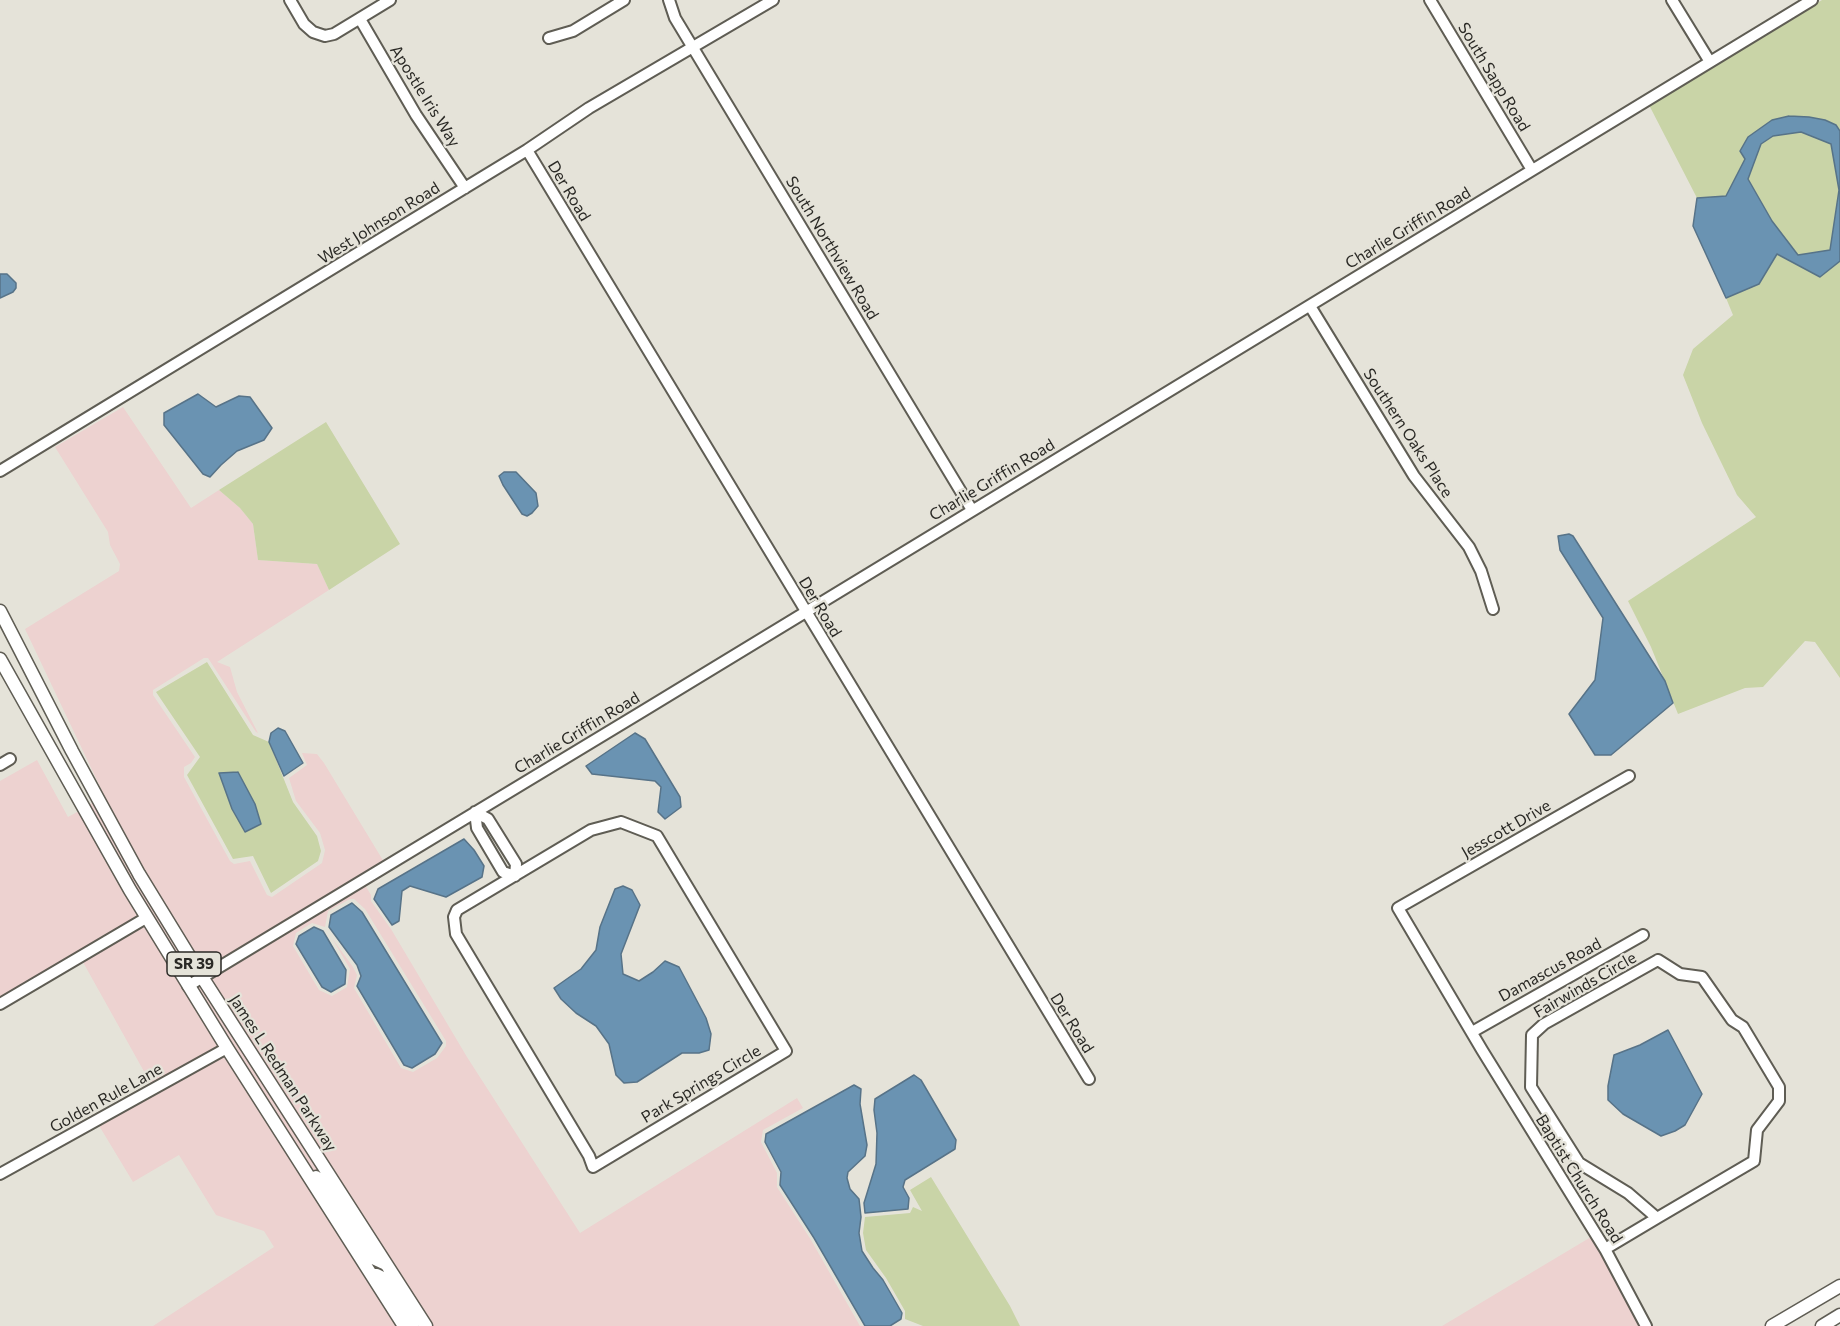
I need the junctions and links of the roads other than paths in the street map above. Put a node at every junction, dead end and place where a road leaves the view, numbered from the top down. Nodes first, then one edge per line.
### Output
1 (290, 0) edge
2 (390, 0) edge
3 (624, 0) edge
4 (669, 0) edge
5 (773, 0) edge
6 (1430, 0) edge
7 (1672, 0) edge
8 (1812, 0) edge
9 (360, 19) junction
10 (549, 38) dead end
11 (692, 46) junction
12 (1710, 62) junction
13 (527, 150) junction
14 (1532, 170) junction
15 (465, 188) junction
16 (1310, 306) junction
17 (0, 471) edge
18 (972, 510) junction
19 (1493, 609) dead end
20 (0, 611) edge
21 (806, 612) junction
22 (0, 659) edge
23 (1629, 776) dead end
24 (476, 812) junction
25 (516, 876) junction
26 (1398, 908) joint
27 (146, 918) junction
28 (1643, 935) dead end
29 (202, 977) junction
30 (188, 986) junction
31 (0, 1004) edge
32 (1472, 1032) junction
33 (227, 1048) junction
34 (1089, 1079) dead end
35 (304, 1169) junction
36 (0, 1174) edge
37 (1657, 1218) junction
38 (1605, 1249) junction
39 (387, 1264) junction
40 (372, 1275) junction
41 (1840, 1286) edge
42 (1840, 1315) edge
43 (404, 1326) edge
44 (416, 1326) edge
45 (426, 1326) edge
46 (1646, 1326) edge
47 (1772, 1326) edge
48 (1822, 1326) edge

1 - 9 street
2 - 9 street
3 - 10 street
4 - 11 street, South Northview Road
5 - 11 street, West Johnson Road
6 - 14 street, South Sapp Road
7 - 12 street
8 - 12 street, Charlie Griffin Road
9 - 15 street, Apostle Iris Way
11 - 13 street, West Johnson Road
11 - 18 street, South Northview Road
12 - 14 street, Charlie Griffin Road
13 - 15 street, West Johnson Road
13 - 21 street, Der Road
14 - 16 street, Charlie Griffin Road
15 - 17 street, West Johnson Road
16 - 18 street, Charlie Griffin Road
16 - 19 street, Southern Oaks Place
18 - 21 street, Charlie Griffin Road
20 - 29 main road, James L Redman Parkway / SR 39
21 - 24 street, Charlie Griffin Road
21 - 34 street, Der Road
22 - 27 main road, James L Redman Parkway / SR 39
23 - 26 street, Jesscott Drive
24 - 25 street
24 - 29 street, Charlie Griffin Road
25 - 25 street, Park Springs Circle
26 - 32 street, Baptist Church Road
27 - 30 main road, James L Redman Parkway / SR 39
27 - 31 street
28 - 32 street, Damascus Road
29 - 30 street, Charlie Griffin Road
29 - 39 main road, James L Redman Parkway / SR 39
30 - 33 main road, James L Redman Parkway / SR 39
32 - 38 street, Baptist Church Road
33 - 35 main road, James L Redman Parkway / SR 39
33 - 36 street, Golden Rule Lane
35 - 39 main road
35 - 40 main road, James L Redman Parkway / SR 39
37 - 37 street, Fairwinds Circle
37 - 38 street, Fairwinds Circle
38 - 46 street, Baptist Church Road
39 - 45 main road, James L Redman Parkway / SR 39
40 - 43 main road, James L Redman Parkway / SR 39
40 - 44 main road
41 - 47 main road
42 - 48 main road

